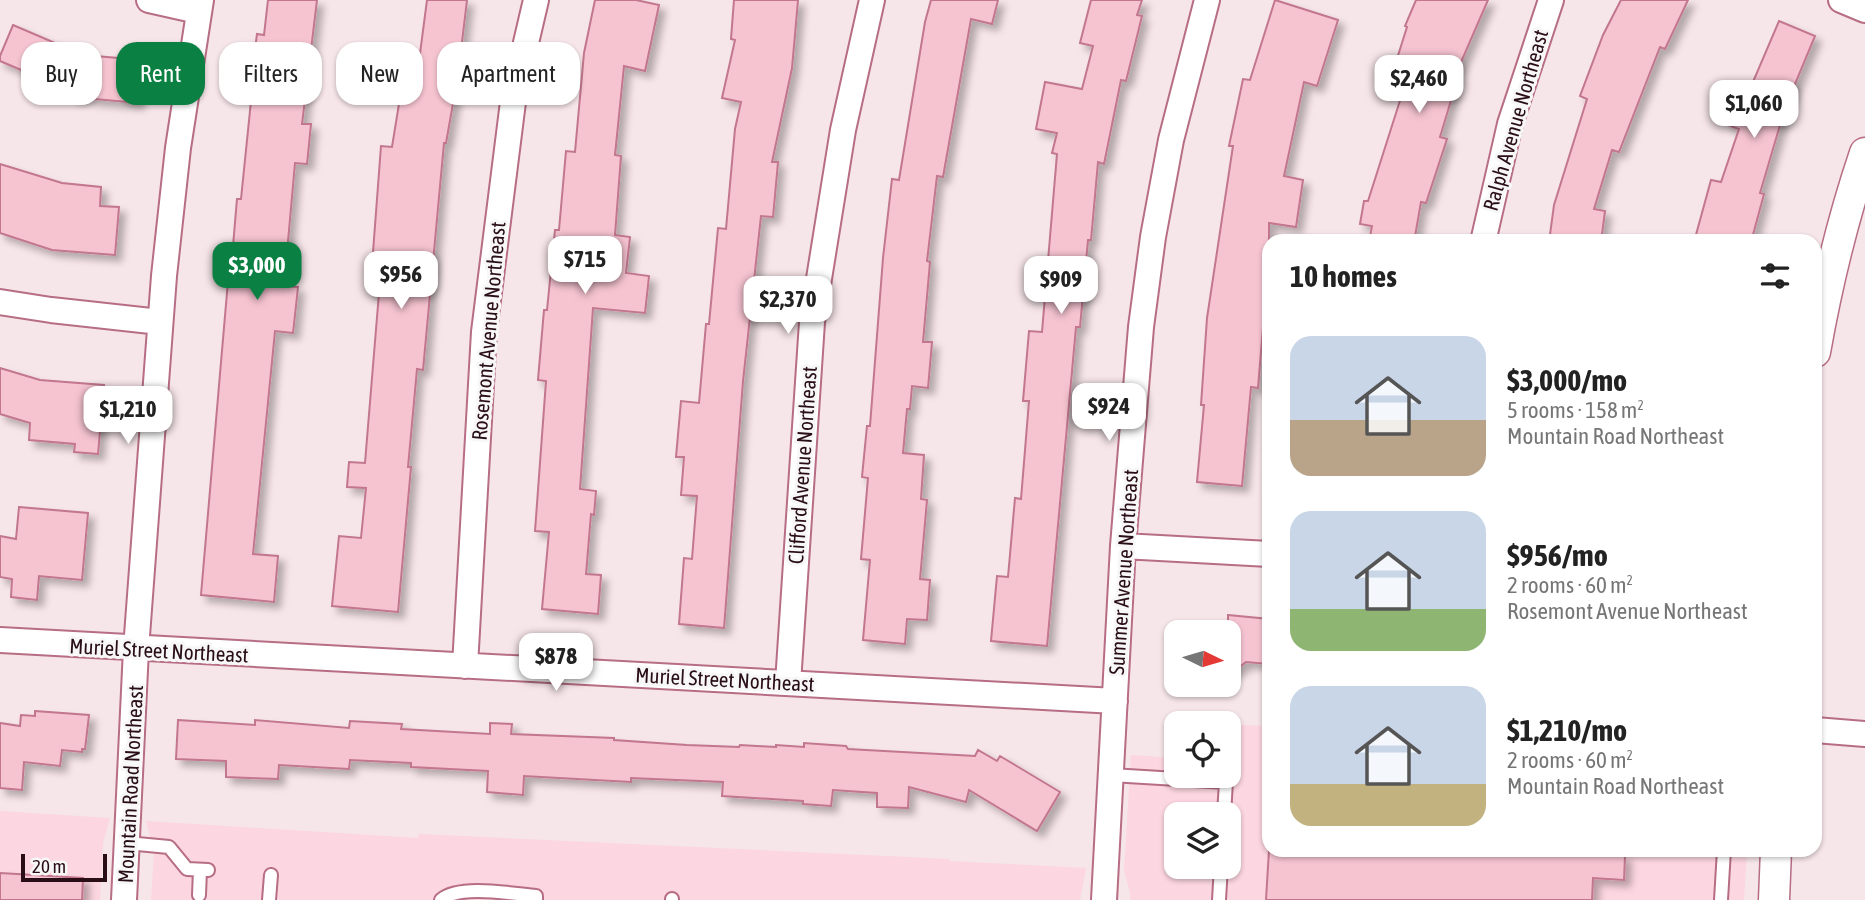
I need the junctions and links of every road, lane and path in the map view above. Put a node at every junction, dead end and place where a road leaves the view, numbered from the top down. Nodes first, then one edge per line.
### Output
1 (149, 0) edge
2 (536, 0) edge
3 (872, 0) edge
4 (1208, 0) edge
5 (1551, 0) edge
6 (1841, 0) edge
7 (200, 6) edge
8 (1865, 10) edge
9 (1865, 153) edge
10 (1485, 234) edge
11 (0, 302) edge
12 (1822, 312) edge
13 (160, 322) junction
14 (1123, 546) junction
15 (1262, 554) edge
16 (0, 640) edge
17 (136, 649) junction
18 (465, 666) junction
19 (788, 683) junction
20 (1115, 701) junction
21 (1822, 731) edge
22 (1865, 734) edge
23 (1111, 775) junction
24 (1225, 802) edge
25 (127, 843) junction
26 (1724, 857) edge
27 (1776, 857) edge
28 (271, 875) dead end
29 (1220, 879) edge
30 (199, 895) dead end
31 (124, 900) edge
32 (269, 900) edge
33 (441, 900) edge
34 (536, 900) edge
35 (1104, 900) edge
36 (1219, 900) edge
37 (1721, 900) edge
38 (1774, 900) edge

1 - 7 street
2 - 18 street, Rosemont Avenue Northeast
3 - 19 street, Clifford Avenue Northeast
4 - 14 street, Summer Avenue Northeast
5 - 10 street, Ralph Avenue Northeast
6 - 8 street
7 - 13 street, Mountain Road Northeast
9 - 12 street
11 - 13 street
13 - 17 street, Mountain Road Northeast
14 - 15 street
14 - 20 street, Summer Avenue Northeast
16 - 17 street, Muriel Street Northeast
17 - 18 street, Muriel Street Northeast
17 - 25 street, Mountain Road Northeast
18 - 19 street, Muriel Street Northeast
19 - 20 street, Muriel Street Northeast
20 - 23 street, Summer Avenue Northeast
21 - 22 street
23 - 24 lane
23 - 35 street, Summer Avenue Northeast
25 - 30 lane
25 - 31 street, Mountain Road Northeast
26 - 37 lane
27 - 38 street
28 - 32 lane
29 - 36 lane
33 - 34 lane

